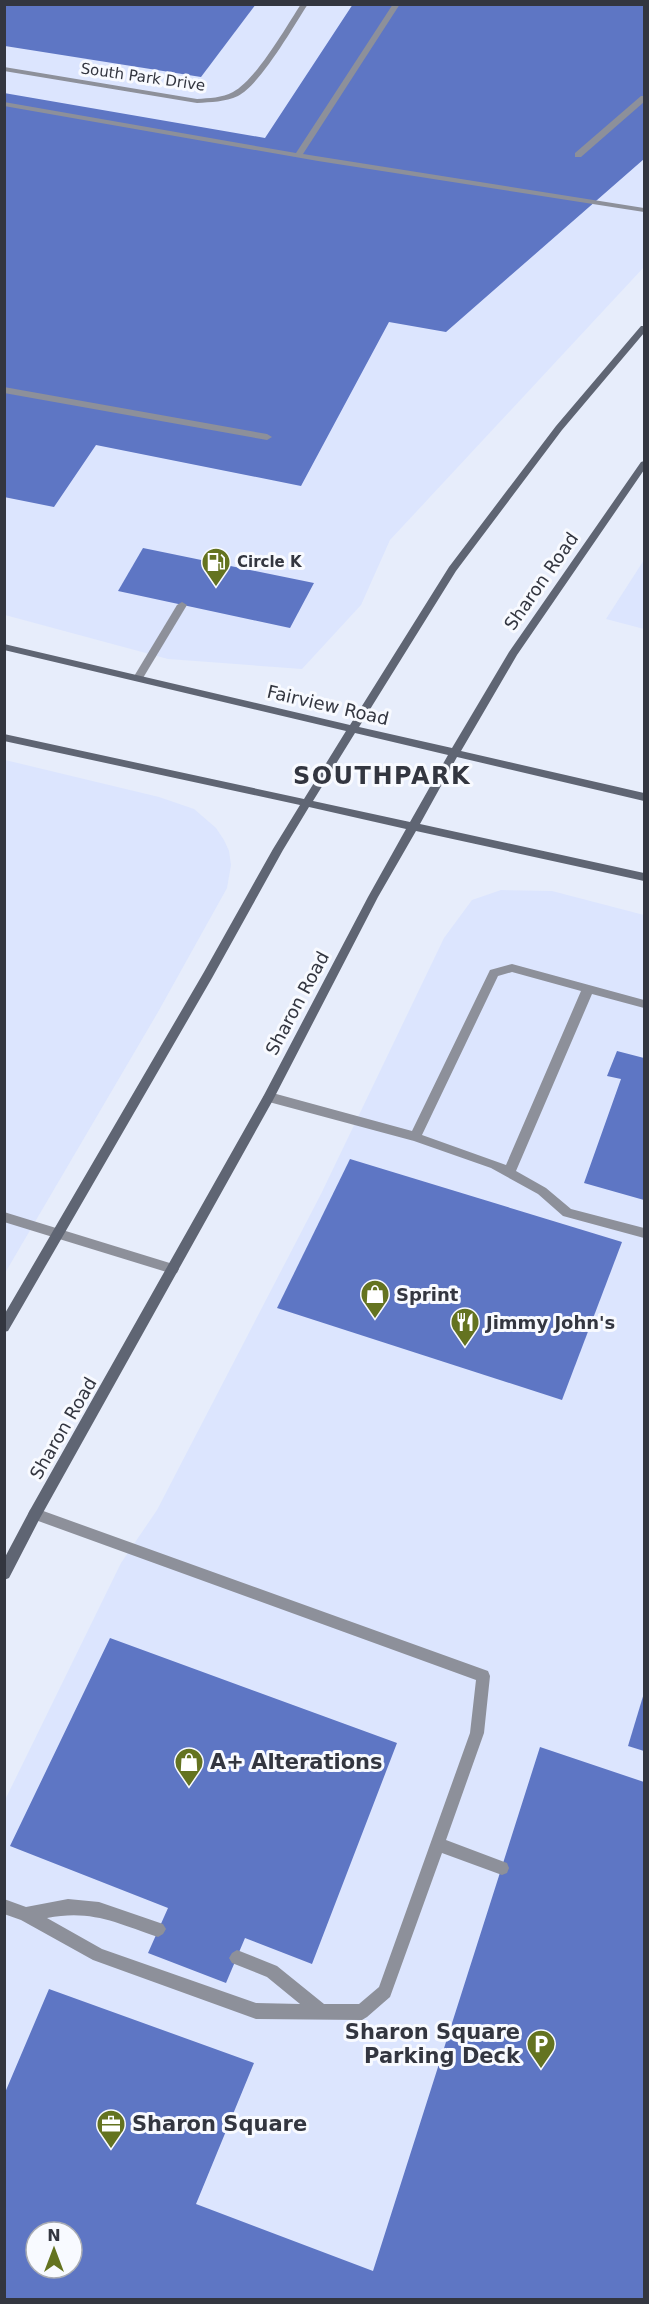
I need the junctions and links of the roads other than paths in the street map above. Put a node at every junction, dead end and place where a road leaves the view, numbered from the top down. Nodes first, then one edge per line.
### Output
1 (305, 4) edge
2 (397, 4) edge
3 (4, 69) edge
4 (645, 98) edge
5 (4, 104) edge
6 (297, 155) junction
7 (578, 155) dead end
8 (645, 210) edge
9 (645, 328) edge
10 (4, 390) edge
11 (267, 437) dead end
12 (645, 464) edge
13 (182, 605) dead end
14 (4, 647) edge
15 (138, 678) junction
16 (352, 728) junction
17 (4, 737) edge
18 (455, 752) junction
19 (645, 797) edge
20 (306, 804) junction
21 (413, 826) junction
22 (645, 877) edge
23 (588, 989) junction
24 (645, 1004) edge
25 (268, 1097) junction
26 (416, 1137) junction
27 (509, 1173) junction
28 (4, 1217) edge
29 (59, 1233) junction
30 (645, 1233) edge
31 (173, 1269) junction
32 (4, 1327) edge
33 (35, 1514) junction
34 (4, 1574) edge
35 (438, 1844) junction
36 (502, 1868) dead end
37 (4, 1906) edge
38 (26, 1915) junction
39 (158, 1929) dead end
40 (237, 1958) dead end
41 (321, 2011) junction

1 - 3 street, South Park Drive
2 - 6 street
4 - 7 street
5 - 6 street
6 - 8 street
9 - 16 main road
10 - 11 street
12 - 18 main road, Sharon Road
13 - 15 street
14 - 15 main road, Fairview Road
15 - 16 main road, Fairview Road
16 - 18 main road, Fairview Road
16 - 20 main road
17 - 20 main road
18 - 19 main road, Fairview Road
18 - 21 main road, Sharon Road
20 - 21 main road
20 - 29 main road
21 - 22 main road
21 - 25 main road, Sharon Road
23 - 24 street
23 - 26 street
23 - 27 street
25 - 26 street
25 - 31 main road, Sharon Road
26 - 27 street
27 - 30 street
28 - 29 street
29 - 31 street
29 - 32 main road
31 - 33 main road, Sharon Road
33 - 34 main road, Sharon Road
33 - 35 street
35 - 36 street
35 - 41 street
37 - 38 street
38 - 39 street
38 - 41 street
40 - 41 street

